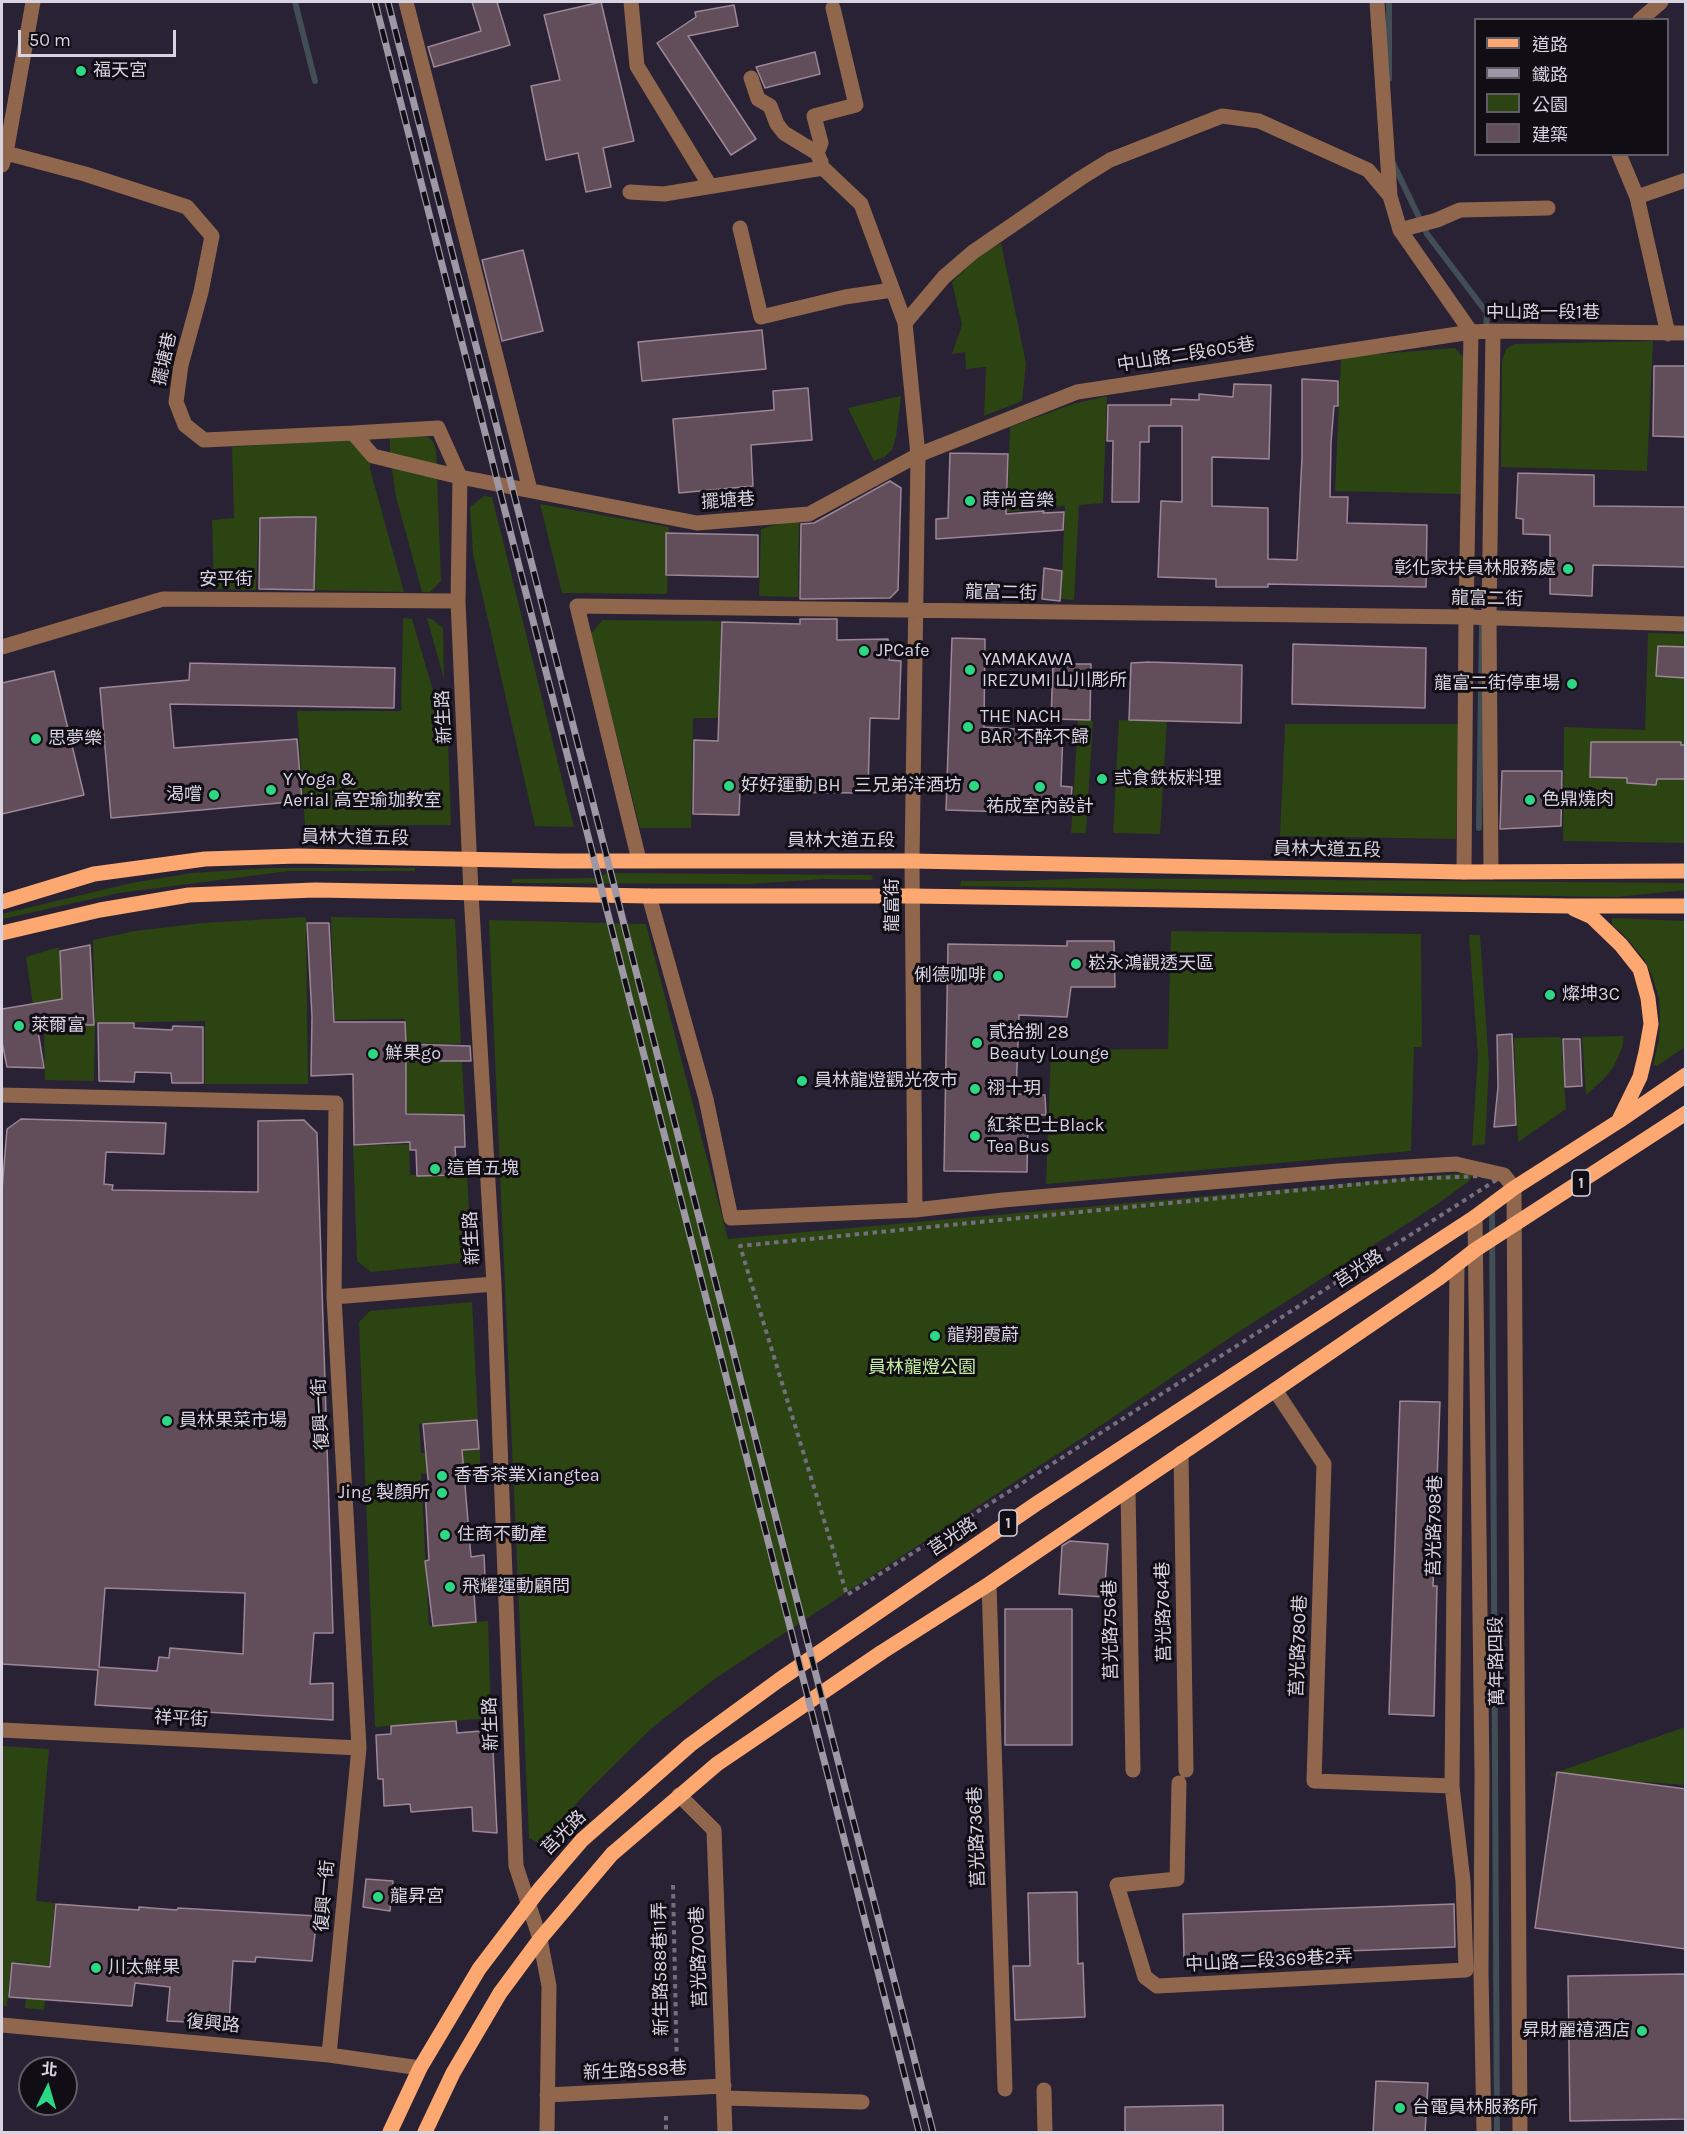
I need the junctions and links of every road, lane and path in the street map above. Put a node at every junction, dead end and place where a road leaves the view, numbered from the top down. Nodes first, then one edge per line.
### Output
1 (33, 2) edge
2 (406, 2) edge
3 (631, 2) edge
4 (1377, 2) edge
5 (1661, 2) edge
6 (833, 8) dead end
7 (1642, 18) edge
8 (751, 78) dead end
9 (817, 153) junction
10 (1620, 156) edge
11 (4, 159) edge
12 (823, 168) junction
13 (1686, 180) edge
14 (710, 186) junction
15 (630, 192) dead end
16 (1390, 196) junction
17 (1637, 197) junction
18 (1548, 208) dead end
19 (740, 228) dead end
20 (1400, 230) junction
21 (892, 290) junction
22 (905, 323) junction
23 (1493, 331) junction
24 (1471, 332) junction
25 (1686, 333) edge
26 (1668, 334) junction
27 (353, 433) junction
28 (918, 455) junction
29 (460, 477) junction
30 (530, 490) junction
31 (458, 601) junction
32 (917, 612) junction
33 (1466, 617) junction
34 (1489, 618) junction
35 (1686, 624) edge
36 (2, 647) edge
37 (470, 859) junction
38 (639, 860) junction
39 (912, 861) junction
40 (1686, 871) edge
41 (1464, 872) junction
42 (1491, 872) junction
43 (471, 893) junction
44 (650, 896) junction
45 (912, 896) junction
46 (2, 902) edge
47 (1569, 906) junction
48 (1686, 906) edge
49 (2, 933) edge
50 (1686, 1075) edge
51 (2, 1095) edge
52 (1686, 1113) edge
53 (1619, 1121) junction
54 (1504, 1175) junction
55 (1514, 1188) junction
56 (915, 1210) junction
57 (1475, 1217) junction
58 (1513, 1227) junction
59 (1475, 1250) junction
60 (1457, 1266) junction
61 (494, 1284) junction
62 (334, 1297) junction
63 (1275, 1390) junction
64 (1181, 1453) junction
65 (1128, 1490) junction
66 (989, 1584) junction
67 (2, 1730) edge
68 (359, 1748) junction
69 (1133, 1770) dead end
70 (1183, 1776) joint
71 (1452, 1786) junction
72 (679, 1795) junction
73 (673, 1885) dead end
74 (528, 1904) junction
75 (540, 1939) junction
76 (2, 2025) edge
77 (329, 2055) junction
78 (420, 2068) junction
79 (677, 2088) junction
80 (1005, 2089) dead end
81 (1044, 2090) dead end
82 (724, 2092) junction
83 (547, 2095) junction
84 (862, 2102) dead end
85 (666, 2116) dead end
86 (390, 2133) edge
87 (425, 2133) edge
88 (548, 2133) edge
89 (666, 2133) edge
90 (725, 2133) edge
91 (1045, 2133) edge
92 (1484, 2133) edge
93 (1520, 2133) edge

1 - 11 street, 擺塘巷
2 - 30 street
3 - 14 street
4 - 16 street, 中山路一段1巷
5 - 7 street
6 - 9 street
8 - 9 street
9 - 12 street
10 - 17 street
11 - 27 street, 擺塘巷
12 - 14 street
12 - 21 street
13 - 17 street
14 - 15 street
16 - 20 street, 中山路一段1巷
16 - 22 street
17 - 26 street
18 - 20 street
19 - 21 street
20 - 24 street, 中山路一段1巷
21 - 22 street
22 - 28 street, 龍富街
23 - 24 street, 中山路一段1巷
23 - 26 street, 中山路一段1巷
23 - 34 street
24 - 28 street, 中山路二段605巷
24 - 33 street
25 - 26 street, 中山路一段1巷
27 - 29 street, 擺塘巷
27 - 29 street, 新生路
28 - 30 street, 擺塘巷
28 - 32 street, 龍富街
29 - 30 street, 擺塘巷
29 - 31 street, 新生路
31 - 36 street, 安平街
31 - 37 street, 新生路
32 - 33 street, 龍富二街
32 - 38 street, 龍富二街
32 - 39 street, 龍富街
33 - 34 street, 龍富二街
33 - 41 street
34 - 35 street, 龍富二街
34 - 42 street
37 - 38 main road, 員林大道五段
37 - 43 street, 新生路
37 - 46 main road, 員林大道五段
38 - 39 main road, 員林大道五段
39 - 41 main road, 員林大道五段
39 - 45 street, 龍富街
40 - 42 main road, 員林大道五段
41 - 42 main road, 員林大道五段
43 - 44 main road
43 - 49 main road
43 - 61 street, 新生路
44 - 45 main road
44 - 56 street
45 - 47 main road
45 - 56 street, 龍富街
47 - 48 main road
47 - 53 main road
50 - 53 main road, 莒光路 / 1
51 - 62 street, 復興一街
52 - 58 main road, 1
53 - 55 main road, 莒光路 / 1
54 - 54 path
54 - 55 street
54 - 56 street
55 - 57 main road, 莒光路 / 1
55 - 58 street, 萬年路四段
57 - 59 street, 萬年路四段
57 - 74 main road, 莒光路 / 1
58 - 59 main road, 1
58 - 93 street, 萬年路四段
59 - 60 main road, 1
59 - 92 street, 萬年路四段
60 - 63 main road, 1
60 - 71 street, 莒光路798巷
61 - 62 street
61 - 74 street, 新生路
62 - 68 street, 復興一街
63 - 64 main road, 1
63 - 71 street, 莒光路780巷
64 - 65 main road, 1
64 - 70 street, 莒光路764巷
65 - 66 main road, 1
65 - 69 street, 莒光路756巷
66 - 72 main road, 1
66 - 80 street, 莒光路736巷
67 - 68 street, 祥平街
68 - 77 street, 復興一街
70 - 71 street, 中山路二段369巷2弄
72 - 75 main road, 1
72 - 82 street, 莒光路700巷
73 - 79 path, 新生路588巷11弄
74 - 75 street, 新生路
74 - 78 main road, 莒光路 / 1
75 - 83 street, 新生路
75 - 87 main road, 1
76 - 77 street, 復興路
77 - 78 street, 復興路
78 - 86 main road, 莒光路 / 1
79 - 82 street, 新生路588巷
79 - 83 street, 新生路588巷
81 - 91 street
82 - 84 street, 新生路588巷
82 - 90 street, 莒光路700巷
83 - 88 street, 新生路
85 - 89 path

